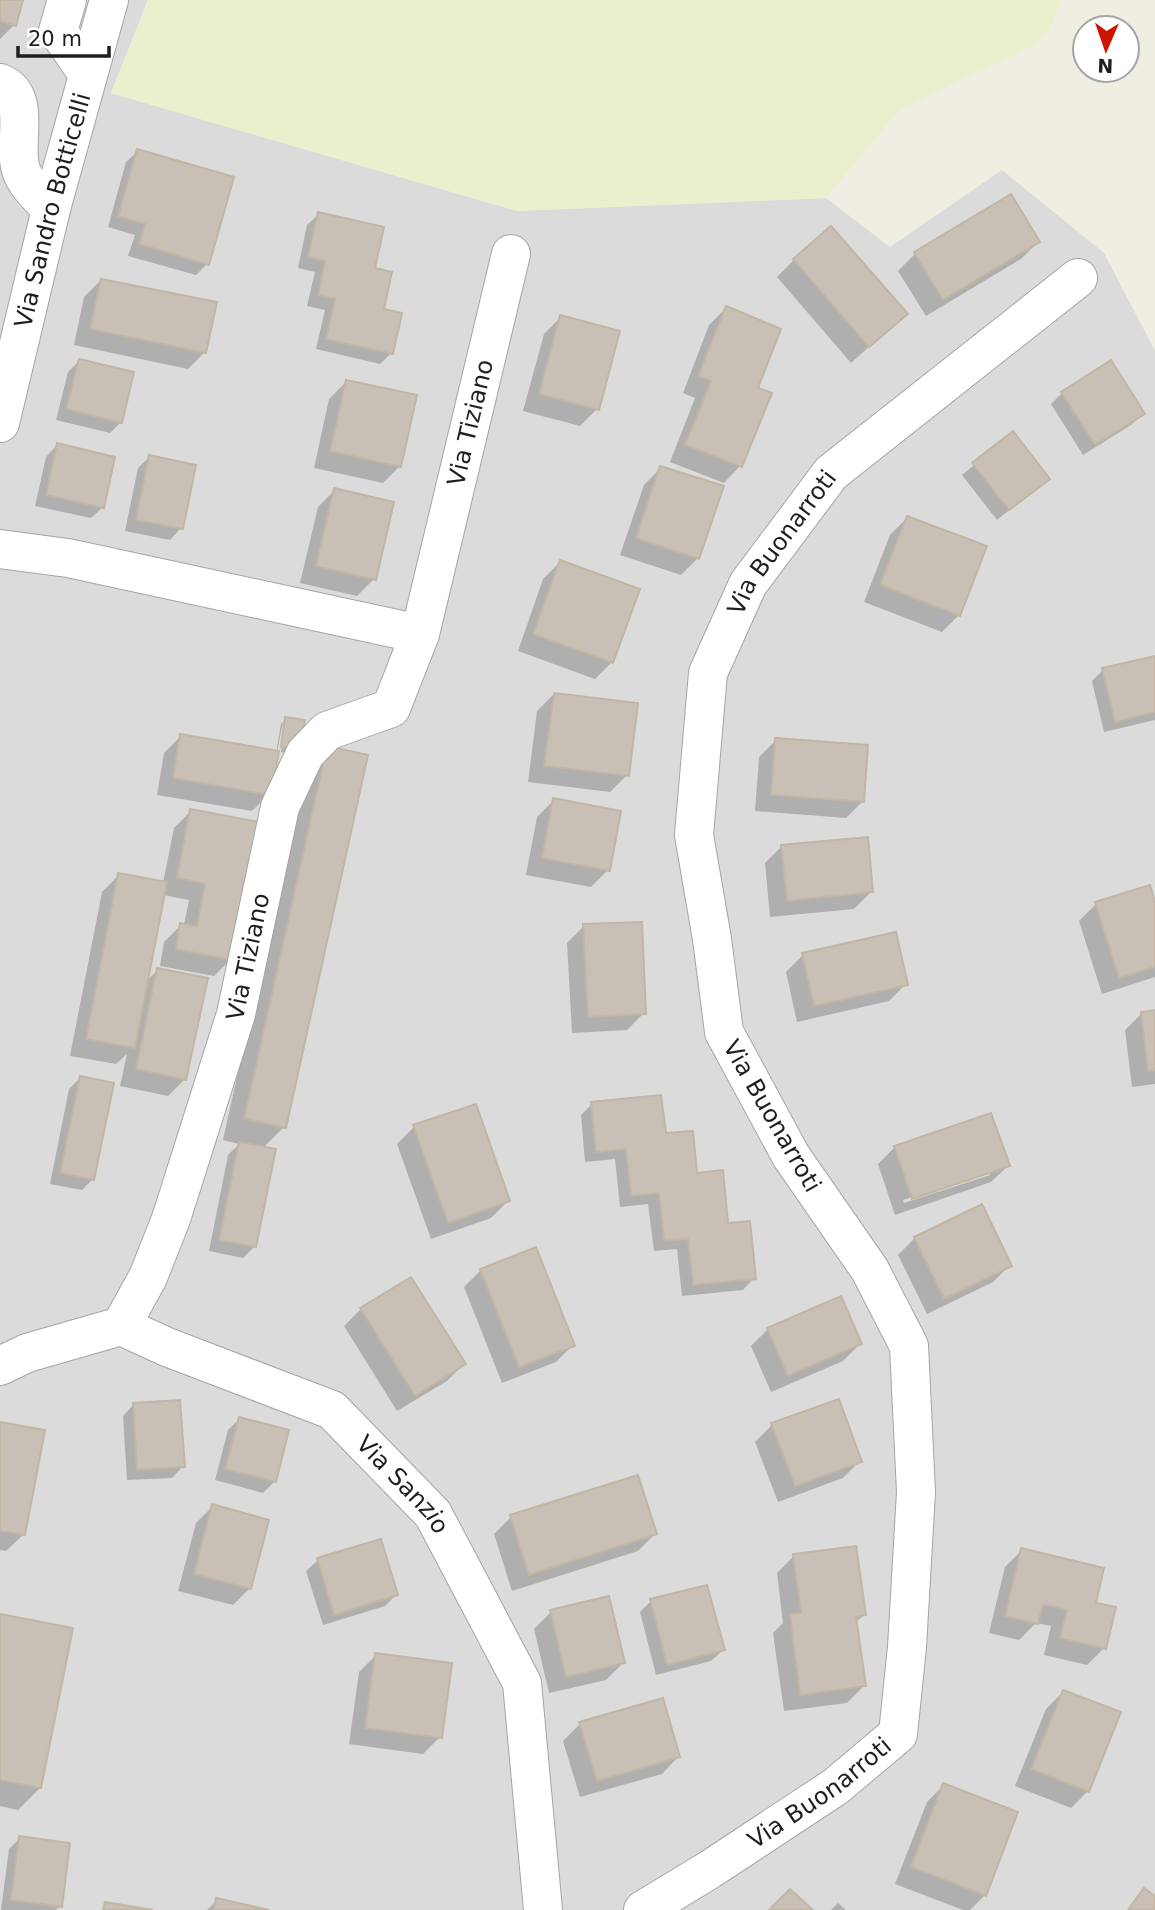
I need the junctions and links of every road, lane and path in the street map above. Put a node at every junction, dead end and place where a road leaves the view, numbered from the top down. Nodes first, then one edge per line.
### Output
1 (67, 0) edge
2 (108, 0) edge
3 (87, 73) junction
4 (0, 83) edge
5 (51, 209) junction
6 (511, 254) dead end
7 (1078, 278) dead end
8 (0, 423) edge
9 (0, 549) edge
10 (420, 634) junction
11 (121, 1326) junction
12 (0, 1366) edge
13 (542, 1910) edge
14 (643, 1910) edge

1 - 3 street
2 - 3 street, Via Sandro Botticelli
3 - 5 street, Via Sandro Botticelli
4 - 5 street
5 - 8 street, Via Sandro Botticelli
6 - 10 street, Via Tiziano
7 - 14 street, Via Buonarroti
9 - 10 street
10 - 11 street, Via Tiziano
11 - 12 street
11 - 13 street, Via Sanzio

